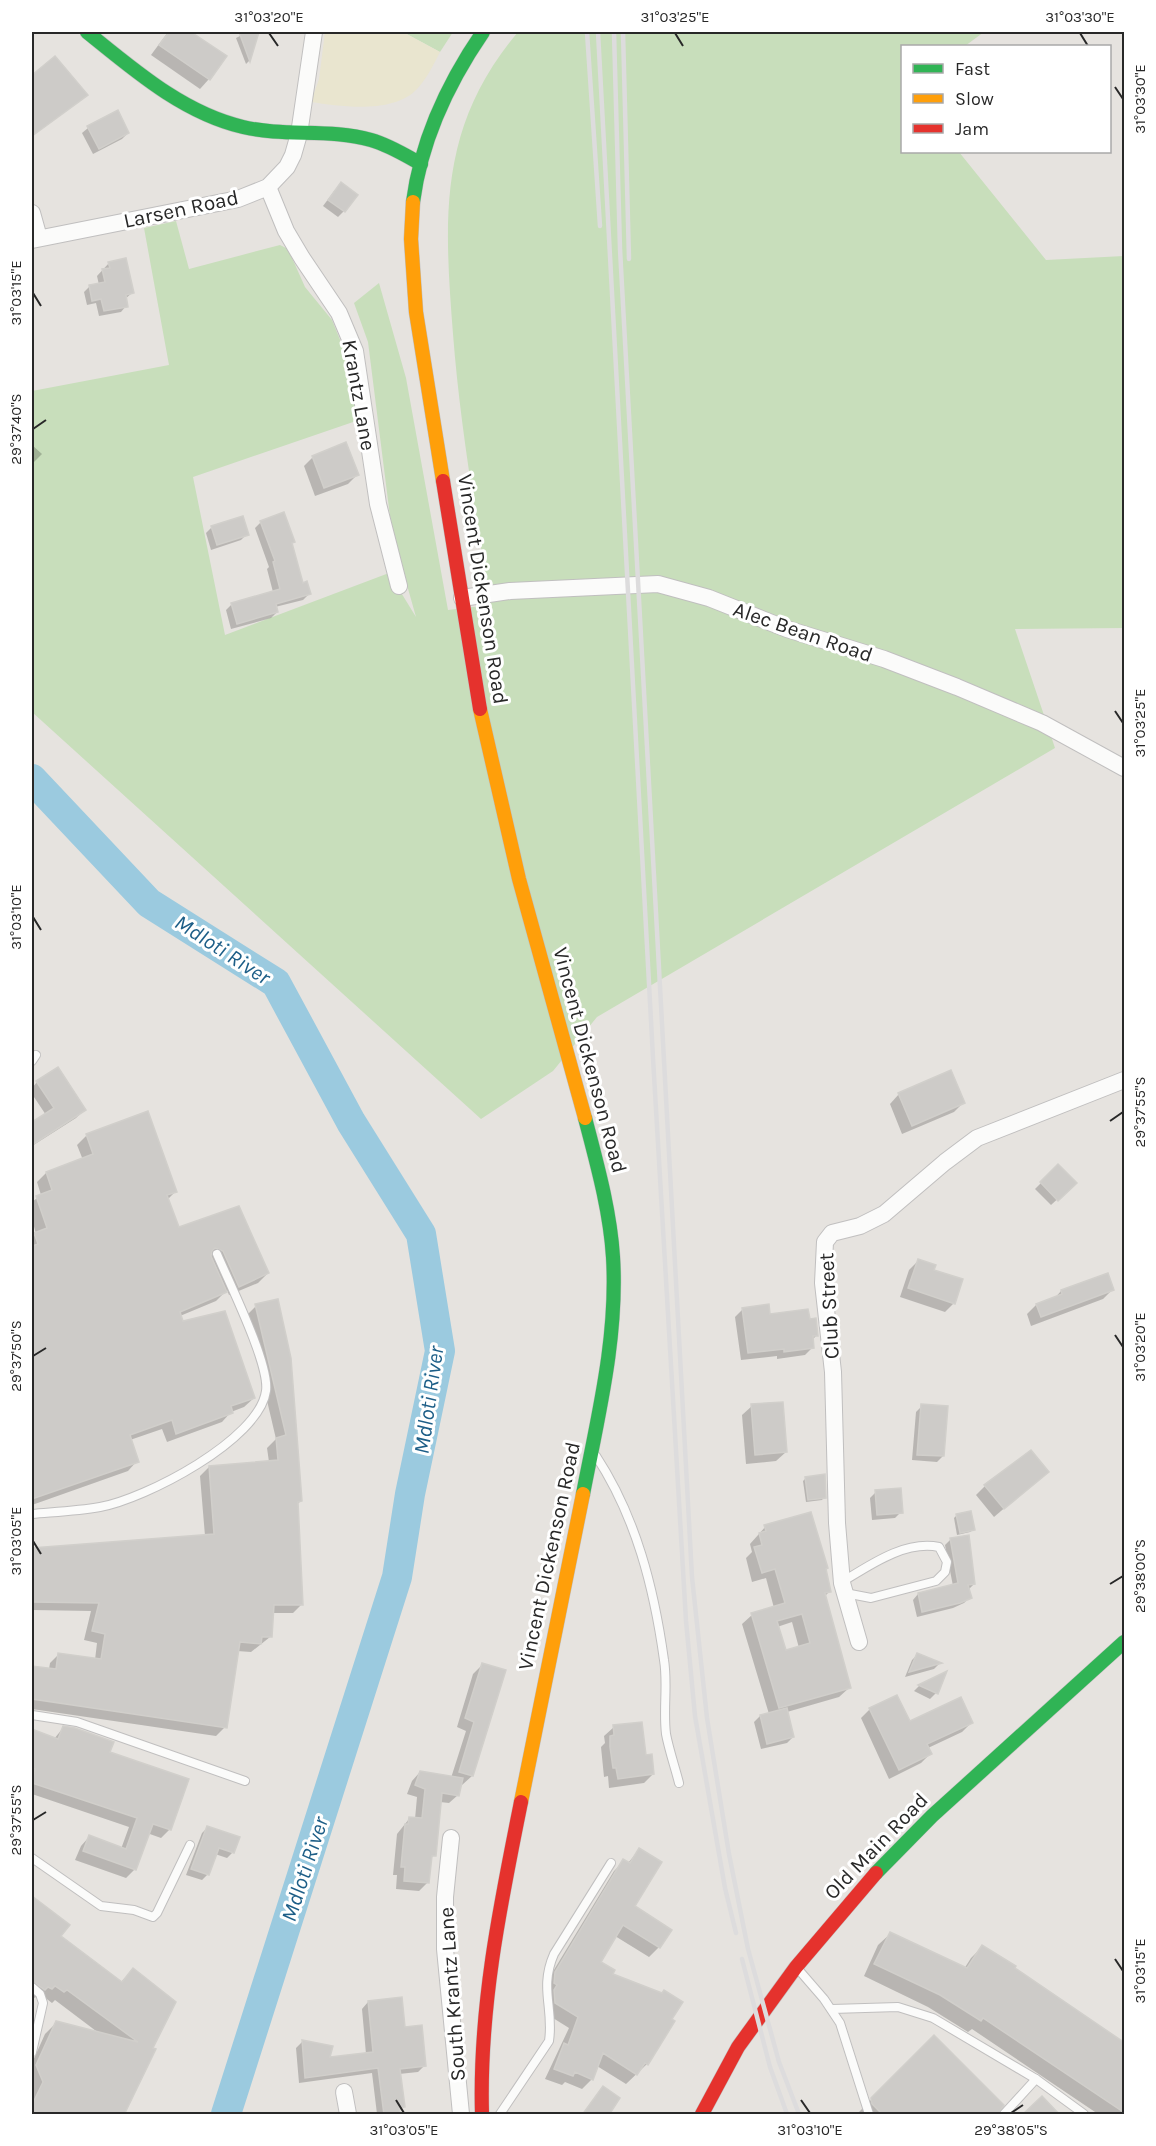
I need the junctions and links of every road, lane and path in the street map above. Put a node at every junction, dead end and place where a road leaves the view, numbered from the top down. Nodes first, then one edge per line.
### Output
1 (87, 32) edge
2 (314, 32) edge
3 (483, 32) edge
4 (299, 134) junction
5 (421, 164) junction
6 (268, 187) junction
7 (32, 213) edge
8 (35, 239) edge
9 (399, 586) dead end
10 (462, 598) junction
11 (1125, 768) edge
12 (1125, 1080) edge
13 (217, 1254) dead end
14 (592, 1450) junction
15 (32, 1514) edge
16 (843, 1588) junction
17 (859, 1642) dead end
18 (1125, 1642) edge
19 (32, 1715) edge
20 (245, 1781) dead end
21 (679, 1783) dead end
22 (451, 1838) dead end
23 (190, 1845) dead end
24 (32, 1858) edge
25 (611, 1863) dead end
26 (796, 1967) junction
27 (32, 1987) edge
28 (832, 2009) junction
29 (32, 2052) edge
30 (1036, 2079) junction
31 (344, 2092) dead end
32 (482, 2112) edge
33 (348, 2115) edge
34 (462, 2115) edge
35 (500, 2115) edge
36 (702, 2115) edge
37 (869, 2115) edge
38 (1004, 2115) edge
39 (1084, 2115) edge

1 - 4 main road
2 - 4 street, Larsen Road
3 - 5 main road, Vincent Dickenson Road
4 - 5 main road
4 - 6 street, Larsen Road
5 - 10 main road, Vincent Dickenson Road
6 - 8 street, Larsen Road
6 - 9 street, Krantz Lane
7 - 8 street
10 - 11 street, Alec Bean Road
10 - 14 main road, Vincent Dickenson Road
12 - 16 street, Club Street
13 - 15 lane
14 - 21 lane
14 - 32 main road, Vincent Dickenson Road
16 - 16 lane
16 - 17 street, Club Street
18 - 26 main road, Old Main Road
19 - 20 lane
22 - 34 street, South Krantz Lane
23 - 24 lane
25 - 35 lane
26 - 28 lane
26 - 36 main road, Old Main Road
27 - 29 lane
28 - 30 lane
28 - 37 lane
30 - 38 lane
30 - 39 lane
31 - 33 street
32 - 34 street

